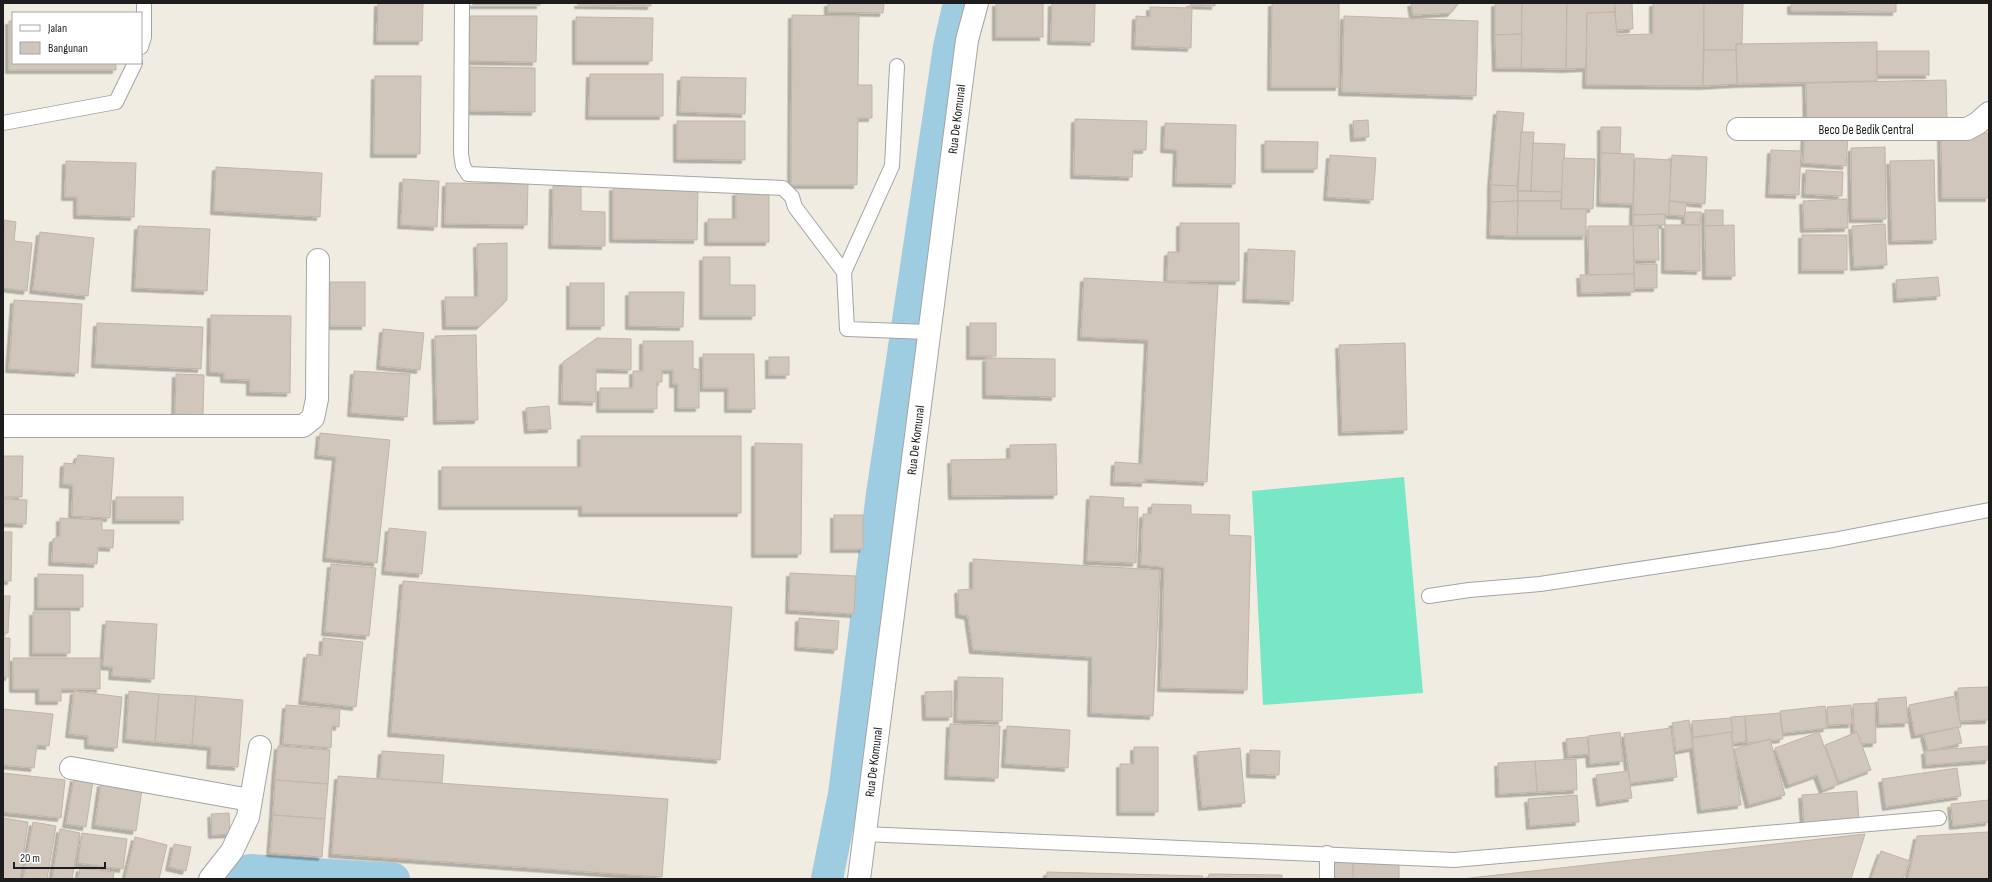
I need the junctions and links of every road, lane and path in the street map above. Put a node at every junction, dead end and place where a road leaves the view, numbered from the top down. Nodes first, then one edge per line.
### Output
1 (144, 3) edge
2 (462, 3) edge
3 (977, 3) edge
4 (142, 44) edge
5 (135, 64) edge
6 (897, 66) dead end
7 (1989, 113) edge
8 (3, 122) edge
9 (1738, 129) dead end
10 (318, 260) dead end
11 (844, 272) junction
12 (929, 332) junction
13 (3, 426) edge
14 (1989, 510) edge
15 (1429, 596) dead end
16 (260, 746) dead end
17 (71, 768) dead end
18 (250, 800) junction
19 (1939, 818) dead end
20 (864, 834) junction
21 (1327, 853) junction
22 (210, 879) edge
23 (859, 879) edge
24 (1327, 879) edge

1 - 4 lane
2 - 11 lane
3 - 12 street, Rua De Komunal
5 - 8 lane
6 - 11 lane
7 - 9 street, Beco De Bedik Central
10 - 13 street
11 - 12 lane
12 - 20 street, Rua De Komunal
14 - 15 lane
16 - 18 street
17 - 18 street
18 - 22 street
19 - 21 lane
20 - 21 lane
20 - 23 street, Rua De Komunal
21 - 24 lane

